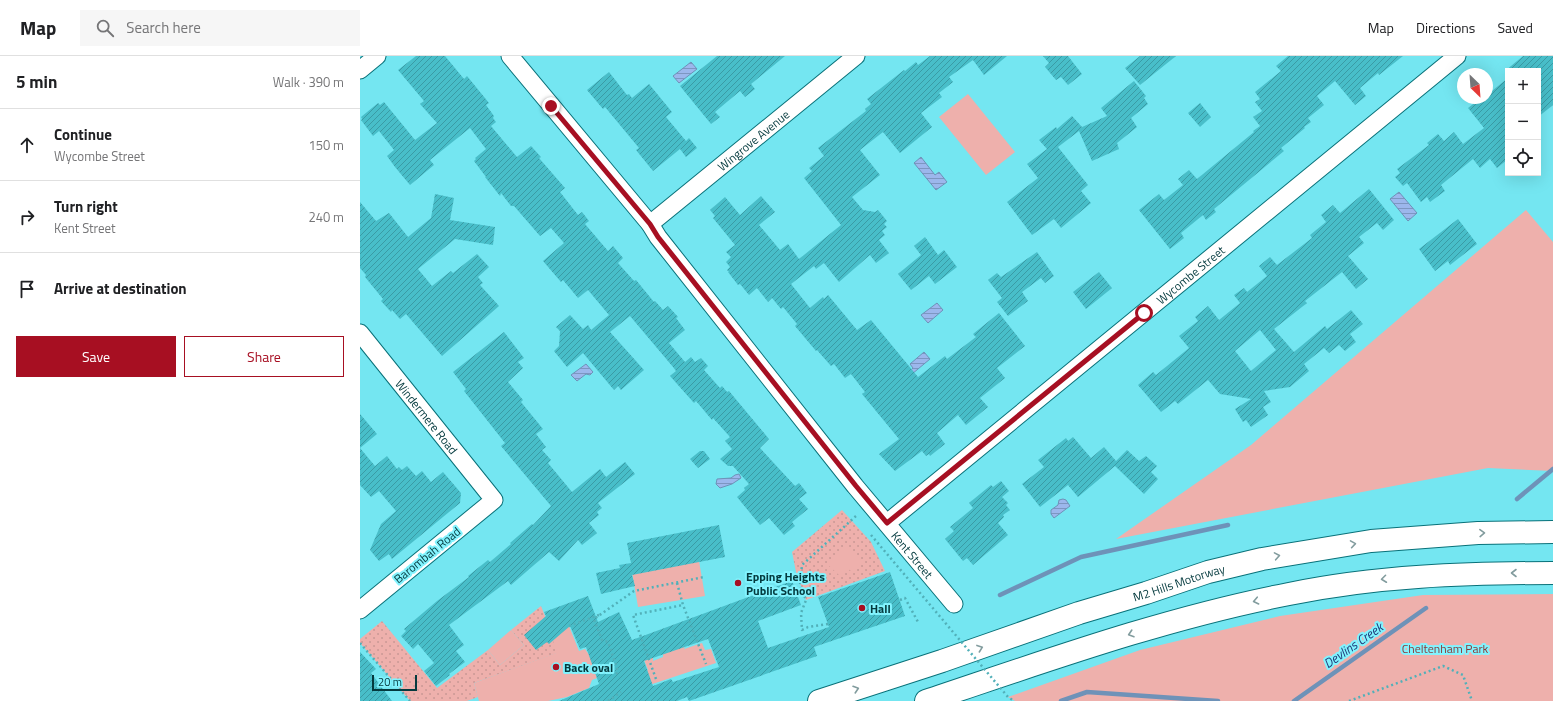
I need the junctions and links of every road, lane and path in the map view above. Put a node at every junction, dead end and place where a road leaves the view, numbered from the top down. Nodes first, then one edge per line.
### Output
1 (377, 56) edge
2 (510, 56) edge
3 (856, 56) edge
4 (1457, 56) edge
5 (360, 70) edge
6 (650, 224) junction
7 (360, 333) edge
8 (494, 500) joint
9 (856, 516) dead end
10 (887, 523) junction
11 (1553, 532) edge
12 (871, 535) dead end
13 (1553, 573) edge
14 (704, 578) dead end
15 (677, 583) junction
16 (900, 600) dead end
17 (954, 604) dead end
18 (683, 605) junction
19 (360, 610) edge
20 (603, 614) junction
21 (918, 622) dead end
22 (828, 624) dead end
23 (569, 626) dead end
24 (360, 643) edge
25 (706, 664) dead end
26 (616, 674) dead end
27 (656, 680) dead end
28 (621, 692) dead end
29 (410, 701) edge
30 (608, 701) edge
31 (819, 701) edge
32 (926, 701) edge
33 (1014, 701) edge
34 (1349, 701) edge
35 (1472, 701) edge

1 - 5 street
2 - 6 street, Kent Street
3 - 6 street, Wingrove Avenue
4 - 10 street, Wycombe Street
6 - 10 street, Kent Street
7 - 8 street, Windermere Road
8 - 19 street, Barombah Road
9 - 22 path
10 - 17 street, Kent Street
31 -> 11 highway, M2 Hills Motorway
12 - 33 path, bridge
13 -> 32 highway
14 - 15 path
15 - 18 path
15 - 20 path
16 - 21 path
18 - 25 path
18 - 27 path
20 - 23 path
20 - 26 path
24 - 29 path
28 - 30 path
34 - 35 path

